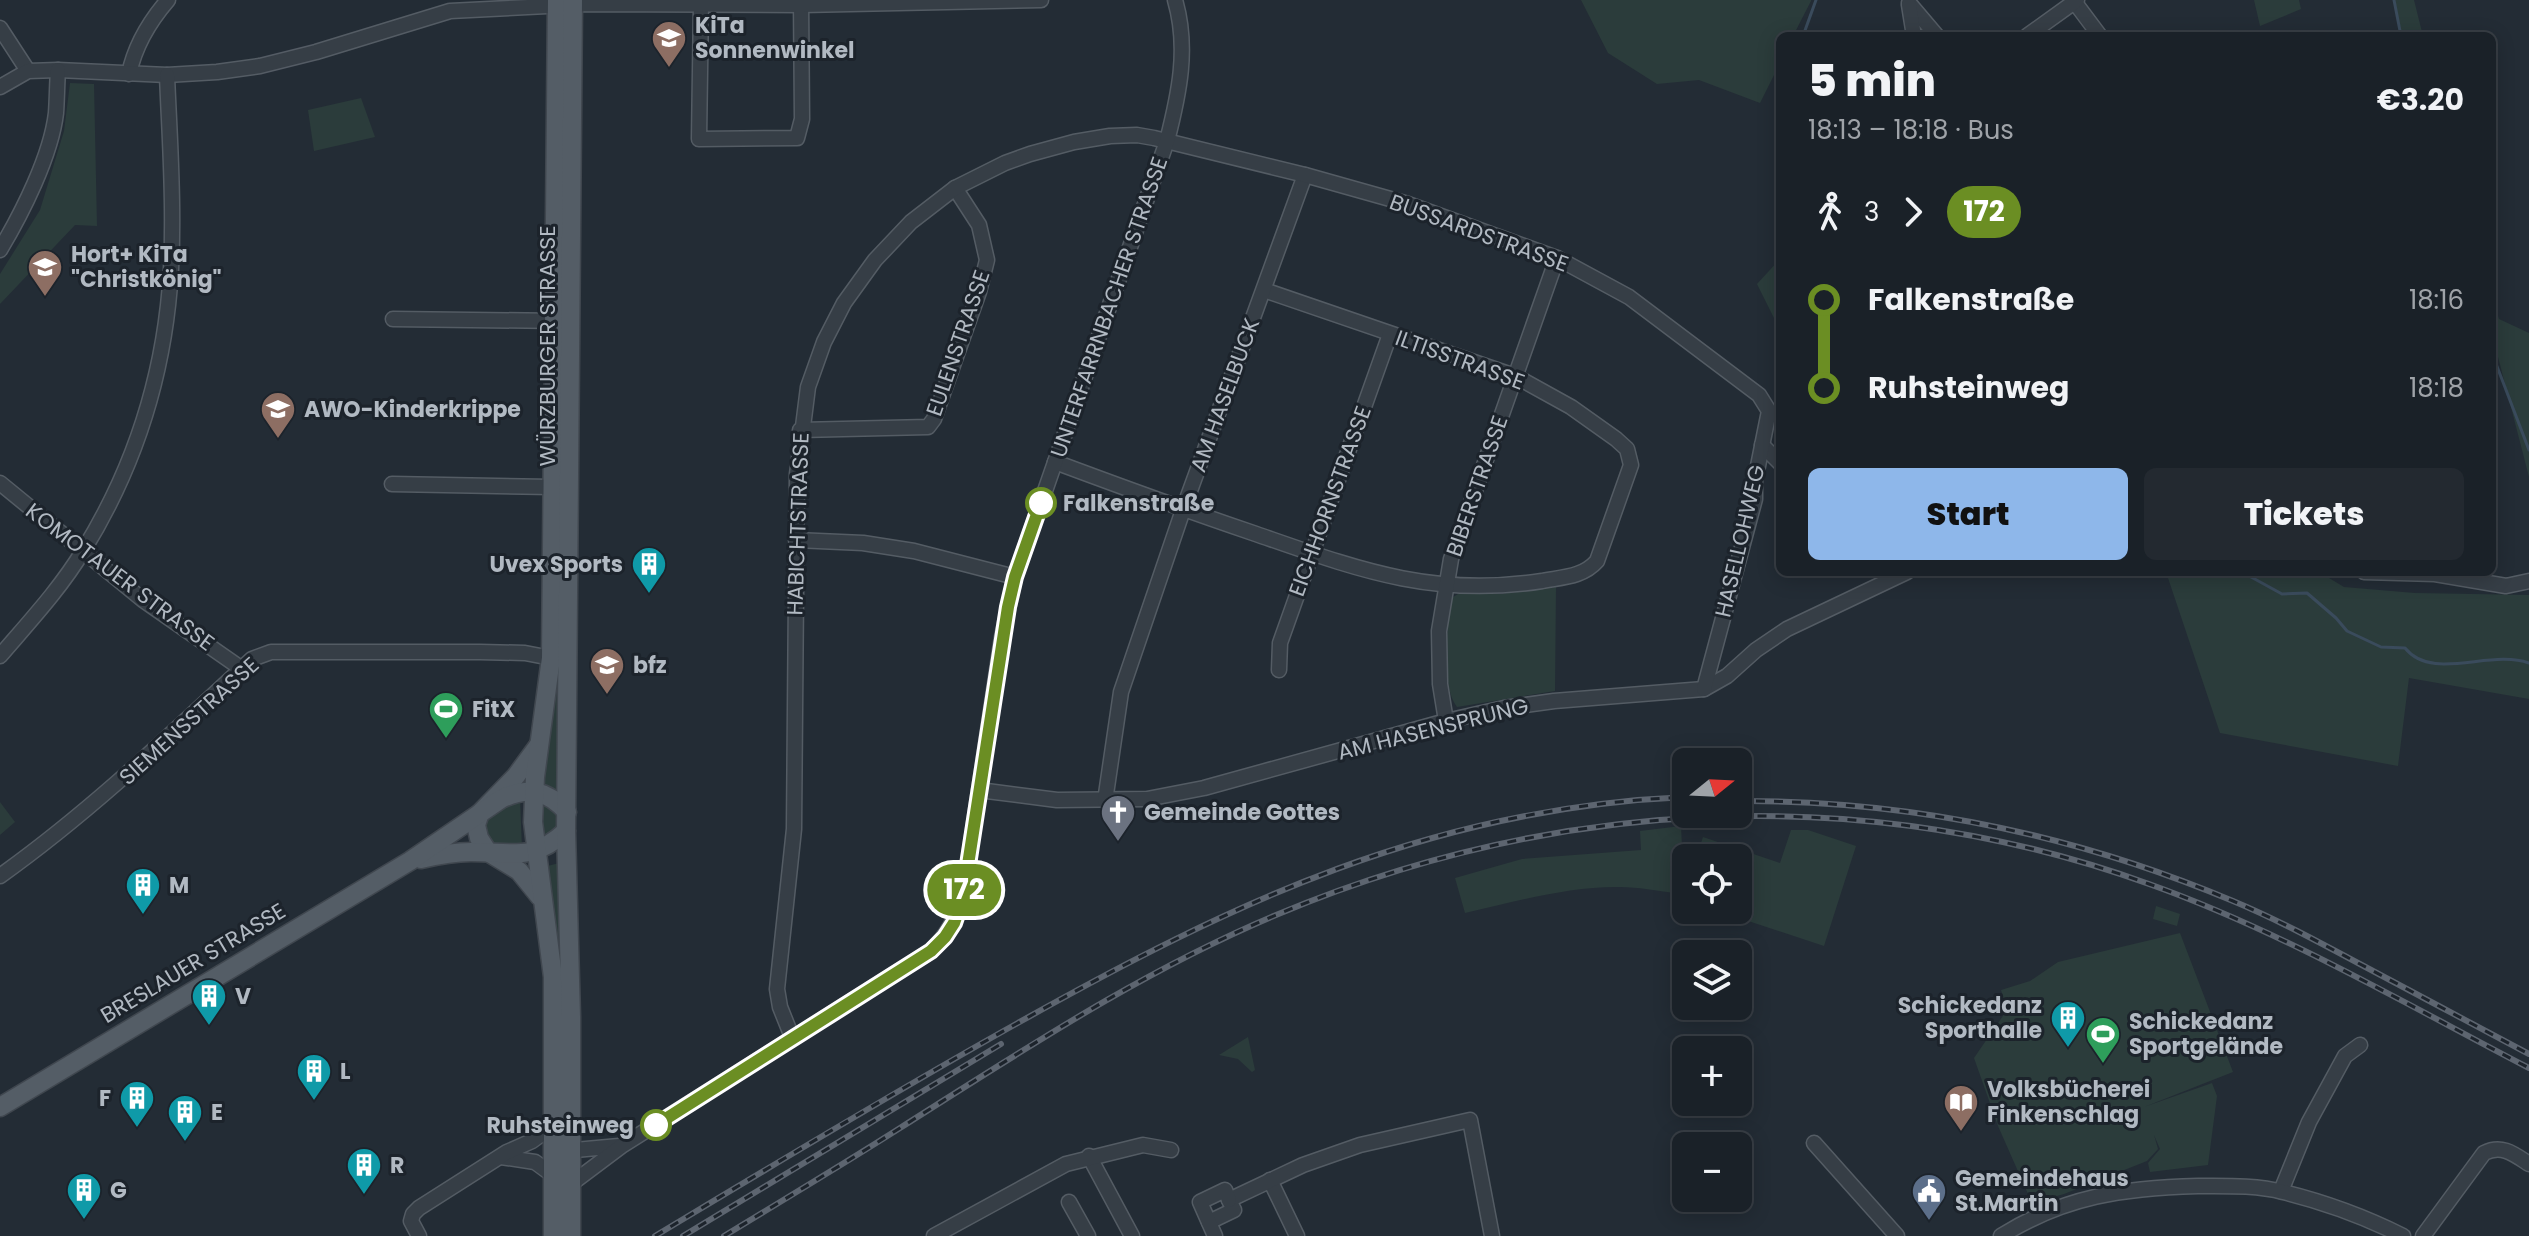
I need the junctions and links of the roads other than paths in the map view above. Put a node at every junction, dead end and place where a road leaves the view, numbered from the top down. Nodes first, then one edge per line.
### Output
1 (168, 0) edge
2 (1041, 0) edge
3 (1175, 0) edge
4 (893, 1) edge
5 (2075, 1) edge
6 (724, 2) edge
7 (1908, 2) edge
8 (565, 3) edge
9 (801, 3) edge
10 (701, 4) junction
11 (440, 6) edge
12 (0, 28) edge
13 (1913, 32) edge
14 (1934, 32) edge
15 (2032, 32) edge
16 (2097, 32) edge
17 (58, 70) junction
18 (28, 71) junction
19 (129, 74) junction
20 (167, 75) junction
21 (0, 87) edge
22 (1167, 141) junction
23 (1305, 175) junction
24 (955, 188) junction
25 (0, 250) edge
26 (1557, 258) junction
27 (1264, 290) junction
28 (393, 319) dead end
29 (562, 321) junction
30 (1390, 334) junction
31 (1515, 376) junction
32 (1759, 395) joint
33 (800, 430) junction
34 (1762, 445) junction
35 (1776, 459) edge
36 (1055, 462) junction
37 (0, 483) edge
38 (392, 484) dead end
39 (552, 487) junction
40 (1183, 510) junction
41 (796, 540) junction
42 (83, 552) junction
43 (1311, 553) junction
44 (1888, 576) edge
45 (2447, 576) edge
46 (1015, 577) junction
47 (2529, 581) edge
48 (1445, 585) junction
49 (0, 656) edge
50 (551, 658) junction
51 (242, 669) junction
52 (1279, 670) dead end
53 (1704, 689) junction
54 (568, 693) junction
55 (1446, 721) junction
56 (539, 745) junction
57 (534, 790) junction
58 (979, 790) junction
59 (1105, 801) junction
60 (480, 813) junction
61 (566, 821) junction
62 (535, 851) junction
63 (488, 852) junction
64 (410, 861) junction
65 (0, 876) edge
66 (542, 899) junction
67 (792, 1037) junction
68 (2360, 1045) dead end
69 (0, 1107) edge
70 (554, 1125) junction
71 (1814, 1143) dead end
72 (623, 1145) junction
73 (1171, 1150) dead end
74 (562, 1151) junction
75 (1089, 1156) junction
76 (501, 1157) junction
77 (606, 1158) junction
78 (2529, 1164) edge
79 (554, 1176) junction
80 (1270, 1180) junction
81 (571, 1184) junction
82 (2281, 1191) junction
83 (1229, 1200) junction
84 (1069, 1202) dead end
85 (1212, 1229) edge
86 (938, 1235) edge
87 (419, 1236) edge
88 (553, 1236) edge
89 (571, 1236) edge
90 (1088, 1236) edge
91 (1132, 1236) edge
92 (1297, 1236) edge
93 (1492, 1236) edge
94 (1897, 1236) edge
95 (2001, 1236) edge
96 (2403, 1236) edge
97 (2423, 1236) edge

1 - 19 street
2 - 4 street
3 - 22 street, UNTERFARRNBACHER STRASSE
4 - 9 street
5 - 15 street
5 - 16 street
6 - 9 street
6 - 10 street
7 - 13 street
7 - 14 street
8 - 10 street
8 - 11 street
8 - 29 main road, WÜRZBURGER STRASSE
9 - 10 street
11 - 20 street
12 - 18 street
17 - 18 street
17 - 19 street
17 - 25 street
18 - 21 street
19 - 20 street
20 - 42 street
22 - 23 street, BUSSARDSTRASSE
22 - 24 street, HABICHTSTRASSE
22 - 36 street, UNTERFARRNBACHER STRASSE
23 - 26 street, BUSSARDSTRASSE
23 - 27 street, AM HASELBUCK
24 - 33 street, HABICHTSTRASSE
24 - 33 street, EULENSTRASSE
26 - 31 street, BIBERSTRASSE
26 - 32 street, BUSSARDSTRASSE
27 - 30 street, ILTISSTRASSE
27 - 40 street, AM HASELBUCK
28 - 29 street, WÜRZBURGER STRASSE
29 - 39 main road, WÜRZBURGER STRASSE
29 - 54 main road, WÜRZBURGER STRASSE
30 - 31 street, ILTISSTRASSE
30 - 43 street, EICHHORNSTRASSE
31 - 48 street, BIBERSTRASSE
31 - 48 street, ILTISSTRASSE
32 - 34 street, HASELLOHWEG
33 - 41 street, HABICHTSTRASSE
34 - 35 street
34 - 53 street, HASELLOHWEG
36 - 40 street
36 - 46 street, UNTERFARRNBACHER STRASSE
37 - 42 street, KOMOTAUER STRASSE
38 - 39 street, WÜRZBURGER STRASSE
39 - 50 main road, WÜRZBURGER STRASSE
40 - 43 street
40 - 59 street, AM HASELBUCK
41 - 46 street
41 - 67 street, HABICHTSTRASSE
42 - 49 street
42 - 51 street, KOMOTAUER STRASSE
43 - 48 street
43 - 52 street, EICHHORNSTRASSE
44 - 53 street, AM HASENSPRUNG
45 - 47 street
46 - 58 street, UNTERFARRNBACHER STRASSE
48 - 55 street, BIBERSTRASSE
50 - 51 street, SIEMENSSTRASSE
50 - 54 street, WÜRZBURGER STRASSE
50 - 56 main road, WÜRZBURGER STRASSE
51 - 65 street, SIEMENSSTRASSE
53 - 55 street, AM HASENSPRUNG
54 - 61 main road, WÜRZBURGER STRASSE
55 - 59 street, AM HASENSPRUNG
56 - 57 main road, WÜRZBURGER STRASSE
56 - 60 main road, BRESLAUER STRASSE
57 - 60 main road, BRESLAUER STRASSE
57 - 61 main road
57 - 62 main road, WÜRZBURGER STRASSE
58 - 59 street, AM HASENSPRUNG
58 - 67 street, UNTERFARRNBACHER STRASSE
60 - 63 main road
60 - 64 main road, BRESLAUER STRASSE
61 - 62 main road
61 - 74 main road, WÜRZBURGER STRASSE
62 - 63 main road, BRESLAUER STRASSE
62 - 66 main road, WÜRZBURGER STRASSE
63 - 64 main road, BRESLAUER STRASSE
63 - 66 main road
64 - 69 main road, BRESLAUER STRASSE
66 - 70 main road, WÜRZBURGER STRASSE
67 - 72 street, UNTERFARRNBACHER STRASSE
68 - 82 street
70 - 74 main road, WÜRZBURGER STRASSE
70 - 76 street
71 - 94 street
72 - 74 street, UNTERFARRNBACHER STRASSE
72 - 77 street, UNTERFARRNBACHER STRASSE
73 - 75 street
74 - 77 street
74 - 79 main road, WÜRZBURGER STRASSE
74 - 81 main road, WÜRZBURGER STRASSE
75 - 86 street
75 - 91 street
76 - 79 street
76 - 87 street
77 - 81 street, UNTERFARRNBACHER STRASSE
78 - 97 street
79 - 88 main road, WÜRZBURGER STRASSE
80 - 83 street
80 - 92 street
80 - 93 street
81 - 89 main road, WÜRZBURGER STRASSE
82 - 95 street
82 - 96 street
83 - 85 street
83 - 85 street
84 - 90 street

